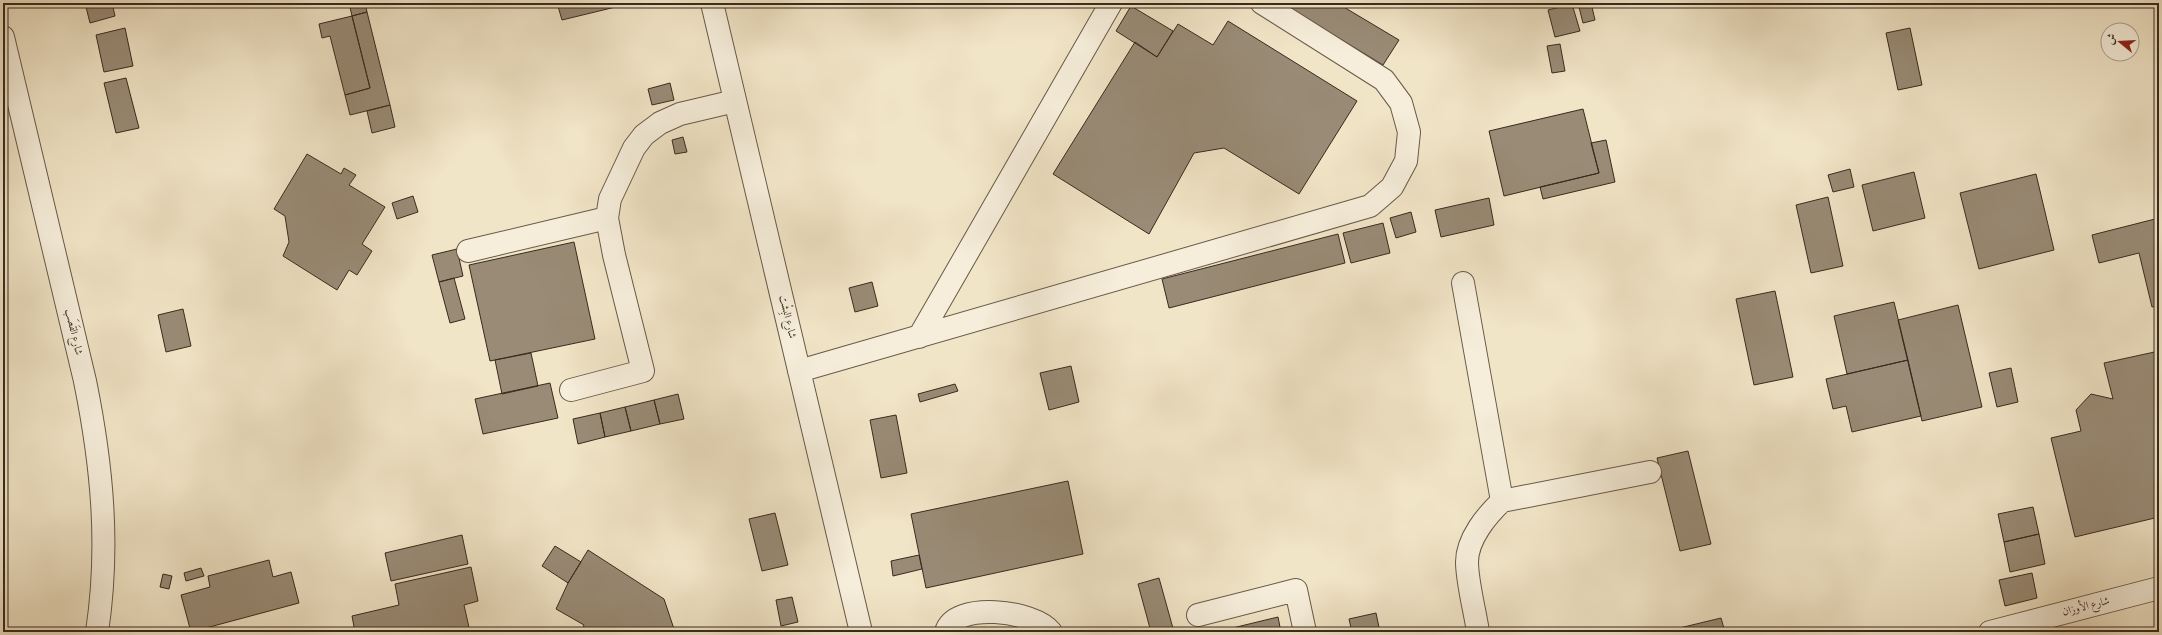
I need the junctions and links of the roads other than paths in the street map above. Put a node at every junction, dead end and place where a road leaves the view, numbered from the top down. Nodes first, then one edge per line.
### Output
1 (712, 3) edge
2 (1112, 3) edge
3 (1262, 3) edge
4 (3, 37) edge
5 (735, 101) junction
6 (607, 218) junction
7 (468, 251) dead end
8 (1463, 283) dead end
9 (919, 336) junction
10 (799, 371) junction
11 (570, 390) dead end
12 (1650, 472) dead end
13 (1502, 502) junction
14 (2159, 588) edge
15 (1198, 615) dead end
16 (97, 632) edge
17 (861, 632) edge
18 (946, 632) edge
19 (1050, 632) edge
20 (1305, 632) edge
21 (1478, 632) edge
22 (1990, 632) edge

1 - 5 street, شارع البِشْت
2 - 9 street
3 - 9 street
4 - 16 street, شارع القَصَب
5 - 6 street
5 - 10 street, شارع البِشْت
6 - 7 street
6 - 11 street
8 - 13 street
9 - 10 street
10 - 17 street, شارع البِشْت
12 - 13 street
13 - 21 street
14 - 22 street, شارع الأوزان
15 - 20 street
18 - 19 street

